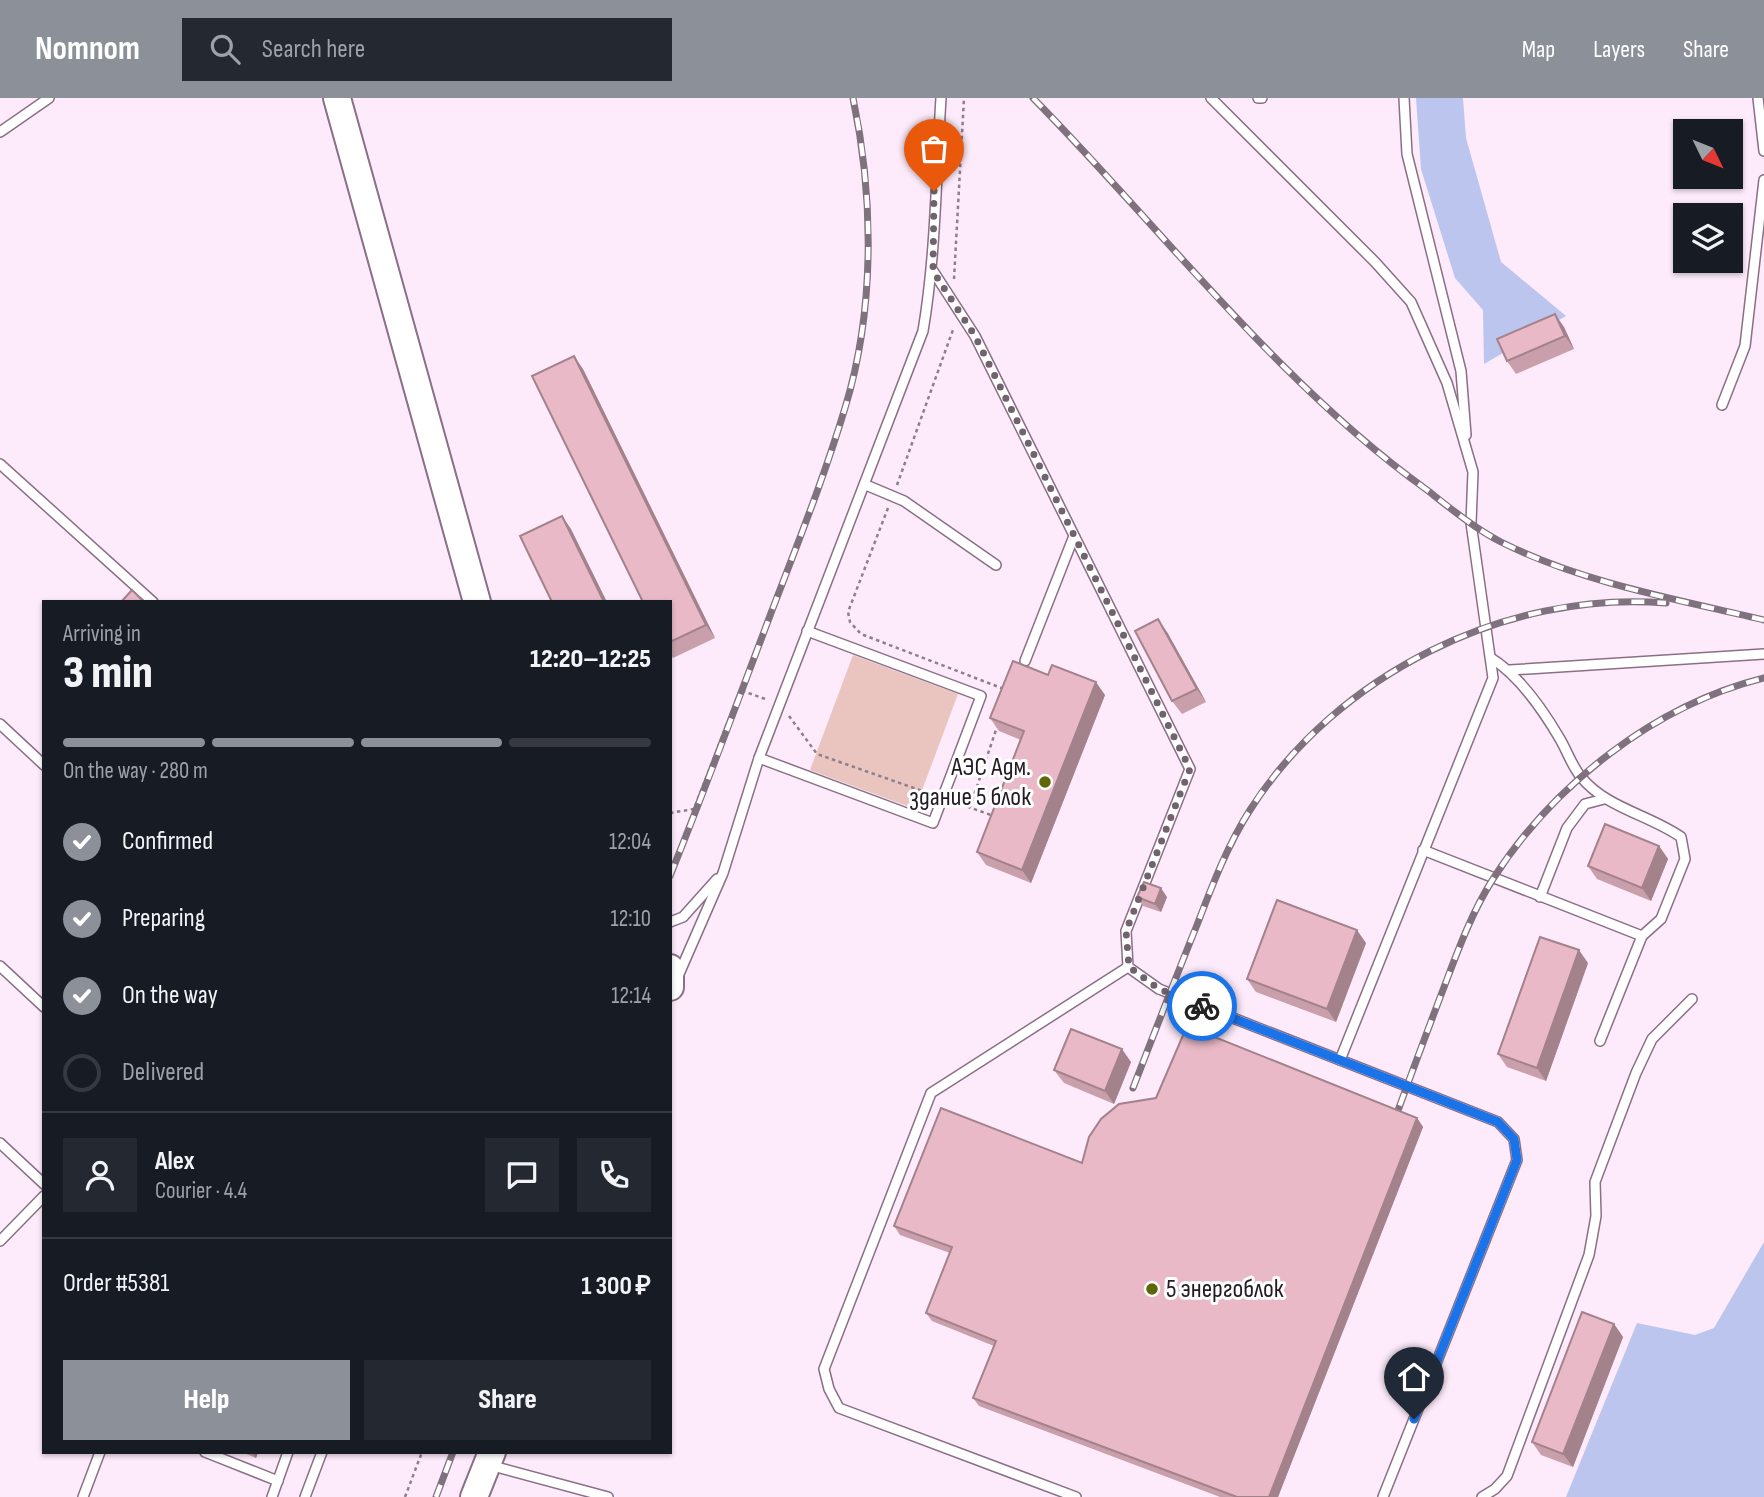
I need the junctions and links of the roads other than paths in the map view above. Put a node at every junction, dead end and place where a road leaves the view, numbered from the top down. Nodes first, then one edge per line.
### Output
1 (49, 98) edge
2 (337, 98) edge
3 (941, 98) edge
4 (1210, 98) edge
5 (1404, 98) edge
6 (1758, 98) edge
7 (0, 132) edge
8 (1764, 151) edge
9 (1764, 180) edge
10 (933, 271) junction
11 (1721, 405) dead end
12 (1467, 454) junction
13 (0, 464) edge
14 (866, 485) junction
15 (1074, 536) junction
16 (996, 565) dead end
17 (151, 600) edge
18 (476, 600) edge
19 (807, 631) junction
20 (1764, 654) edge
21 (1491, 659) junction
22 (1025, 661) dead end
23 (1510, 670) junction
24 (0, 724) edge
25 (759, 758) junction
26 (42, 763) edge
27 (1604, 799) junction
28 (1423, 850) junction
29 (723, 873) junction
30 (1540, 897) junction
31 (672, 921) edge
32 (1642, 936) junction
33 (0, 966) edge
34 (1129, 967) junction
35 (672, 988) edge
36 (1692, 999) dead end
37 (42, 1005) edge
38 (1600, 1041) dead end
39 (1340, 1060) junction
40 (0, 1143) edge
41 (42, 1182) edge
42 (42, 1198) edge
43 (0, 1241) edge
44 (99, 1454) edge
45 (210, 1454) edge
46 (287, 1454) edge
47 (321, 1454) edge
48 (489, 1459) edge
49 (278, 1481) junction
50 (83, 1497) edge
51 (272, 1497) edge
52 (305, 1497) edge
53 (474, 1497) edge
54 (608, 1497) edge
55 (1076, 1497) edge
56 (1383, 1497) edge
57 (1482, 1497) edge

1 - 7 lane
2 - 18 main road
3 - 10 lane
4 - 12 lane
5 - 12 lane
6 - 8 lane
9 - 11 lane
10 - 14 lane
10 - 15 lane
12 - 21 lane
13 - 17 lane
14 - 16 lane
14 - 19 lane
15 - 22 lane
15 - 34 lane
19 - 25 lane
19 - 25 lane
20 - 23 lane
21 - 23 lane
21 - 28 lane
23 - 27 lane
24 - 26 lane
25 - 29 lane
27 - 30 lane
27 - 32 lane
28 - 30 lane
28 - 39 lane
29 - 31 lane
29 - 35 lane
30 - 32 lane
32 - 38 lane
33 - 37 lane
34 - 39 lane
34 - 55 lane
36 - 57 lane
39 - 56 lane
40 - 41 lane
42 - 43 lane
44 - 50 lane
45 - 49 lane
46 - 49 lane
47 - 52 lane
48 - 53 main road
48 - 54 lane
49 - 51 lane

